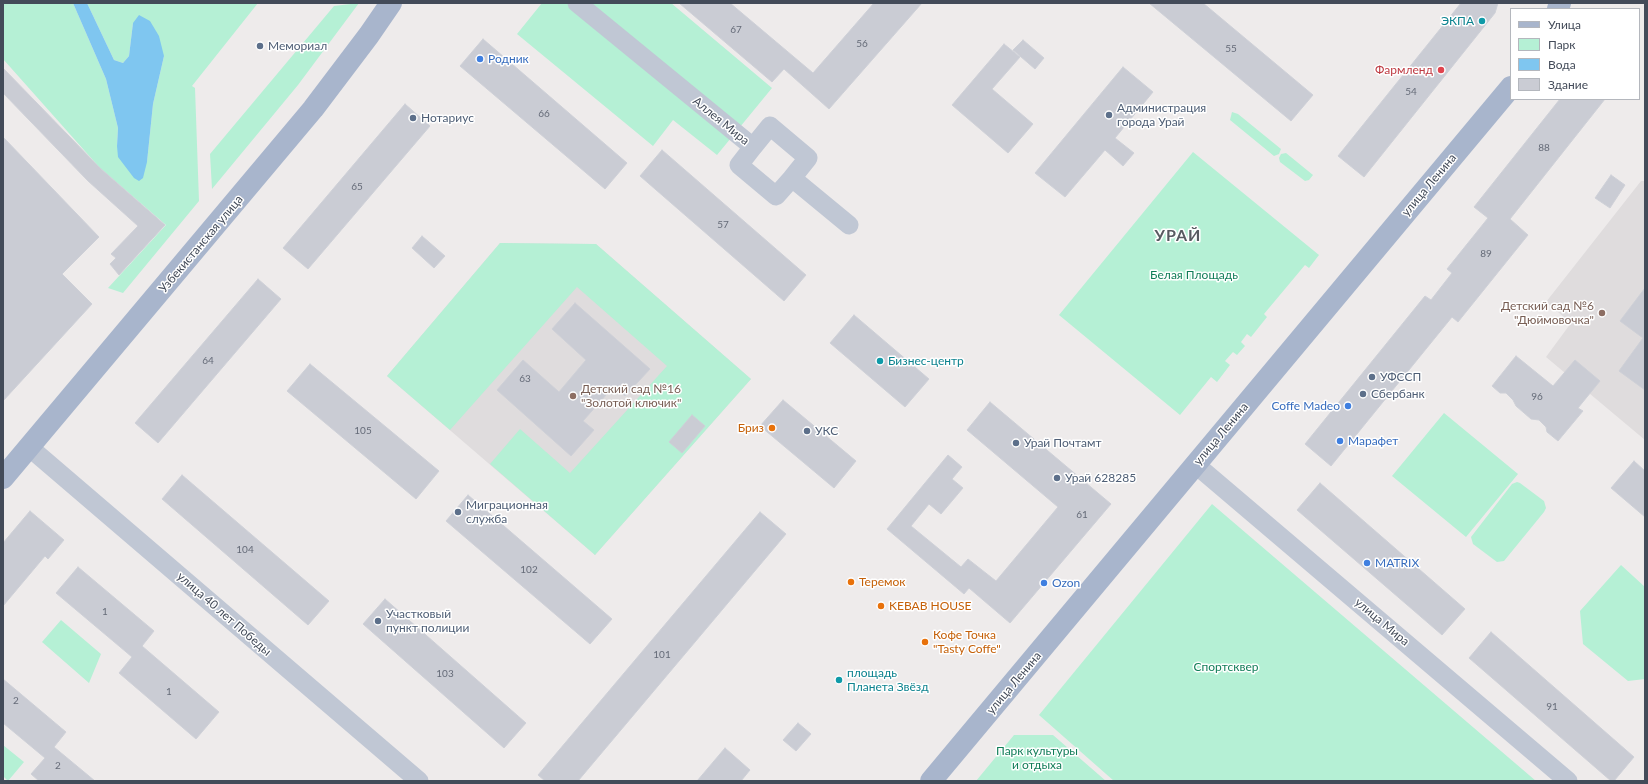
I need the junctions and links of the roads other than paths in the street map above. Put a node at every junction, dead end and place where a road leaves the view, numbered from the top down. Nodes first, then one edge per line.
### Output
1 (391, 3) edge
2 (577, 3) edge
3 (1510, 88) edge
4 (753, 146) junction
5 (792, 178) junction
6 (849, 225) dead end
7 (29, 447) junction
8 (1195, 464) junction
9 (3, 478) edge
10 (419, 781) edge
11 (931, 781) edge
12 (1568, 781) edge

1 - 7 main road, Узбекистанская улица
2 - 4 street, Аллея Мира
3 - 8 main road, улица Ленина
4 - 5 street, Аллея Мира
4 - 5 street, Аллея Мира
5 - 6 street
7 - 9 main road, Узбекистанская улица
7 - 10 street, улица 40 лет Победы
8 - 11 main road, улица Ленина
8 - 12 street, улица Мира

